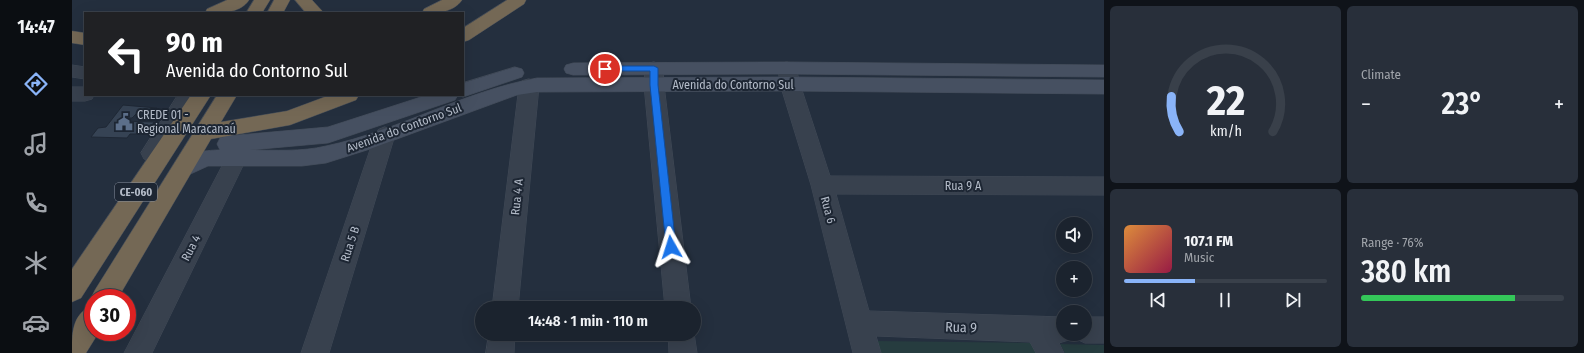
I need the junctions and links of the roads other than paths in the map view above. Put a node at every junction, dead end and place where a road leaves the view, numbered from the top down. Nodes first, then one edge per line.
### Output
1 (241, 0) edge
2 (262, 0) edge
3 (282, 0) edge
4 (303, 0) edge
5 (454, 0) edge
6 (518, 0) edge
7 (215, 12) edge
8 (255, 12) edge
9 (276, 12) edge
10 (315, 12) edge
11 (432, 12) edge
12 (464, 35) edge
13 (72, 37) edge
14 (84, 39) edge
15 (72, 71) edge
16 (1104, 71) edge
17 (84, 73) edge
18 (654, 76) junction
19 (788, 76) junction
20 (529, 86) junction
21 (1104, 87) edge
22 (464, 90) edge
23 (72, 94) edge
24 (84, 94) edge
25 (187, 96) edge
26 (200, 96) edge
27 (226, 96) edge
28 (346, 96) edge
29 (445, 96) edge
30 (204, 135) junction
31 (385, 135) junction
32 (241, 150) junction
33 (155, 164) junction
34 (184, 169) junction
35 (822, 185) junction
36 (1104, 186) edge
37 (110, 289) edge
38 (72, 290) edge
39 (506, 301) edge
40 (677, 301) edge
41 (858, 323) junction
42 (1092, 330) edge
43 (1104, 330) edge
44 (84, 331) edge
45 (1050, 338) edge
46 (501, 341) edge
47 (682, 341) edge
48 (72, 352) edge
49 (138, 353) edge
50 (314, 353) edge
51 (500, 353) edge
52 (683, 353) edge
53 (867, 353) edge

1 - 7 highway
2 - 8 highway
3 - 9 highway
4 - 10 highway
5 - 11 highway
6 - 12 highway
13 - 14 highway
15 - 17 street
16 - 19 street, Avenida do Contorno Sul
18 - 19 street, Avenida do Contorno Sul
18 - 20 street, Avenida do Contorno Sul
18 - 22 street, Avenida do Contorno Sul
18 - 40 street
19 - 21 street, Avenida do Contorno Sul
19 - 35 street, Rua 6
20 - 31 street, Avenida do Contorno Sul
20 - 39 street, Rua 4 A
23 - 24 street
25 - 33 street
26 - 33 highway, CE-060
27 - 30 highway, CE-060
28 - 30 highway
29 - 32 street, Avenida do Contorno Sul
30 - 32 street, Avenida do Contorno Sul
30 - 34 highway, CE-060
31 - 32 street, Avenida do Contorno Sul
31 - 50 street, Rua 5 B
32 - 34 street, Avenida do Contorno Sul
32 - 49 street, Rua 4
33 - 38 highway, CE-060
34 - 37 highway, CE-060
35 - 36 street, Rua 9 A
35 - 41 street, Rua 6
41 - 45 street, Rua 9
41 - 53 street, Rua 6
42 - 43 street
44 - 48 highway
46 - 51 street
47 - 52 street

